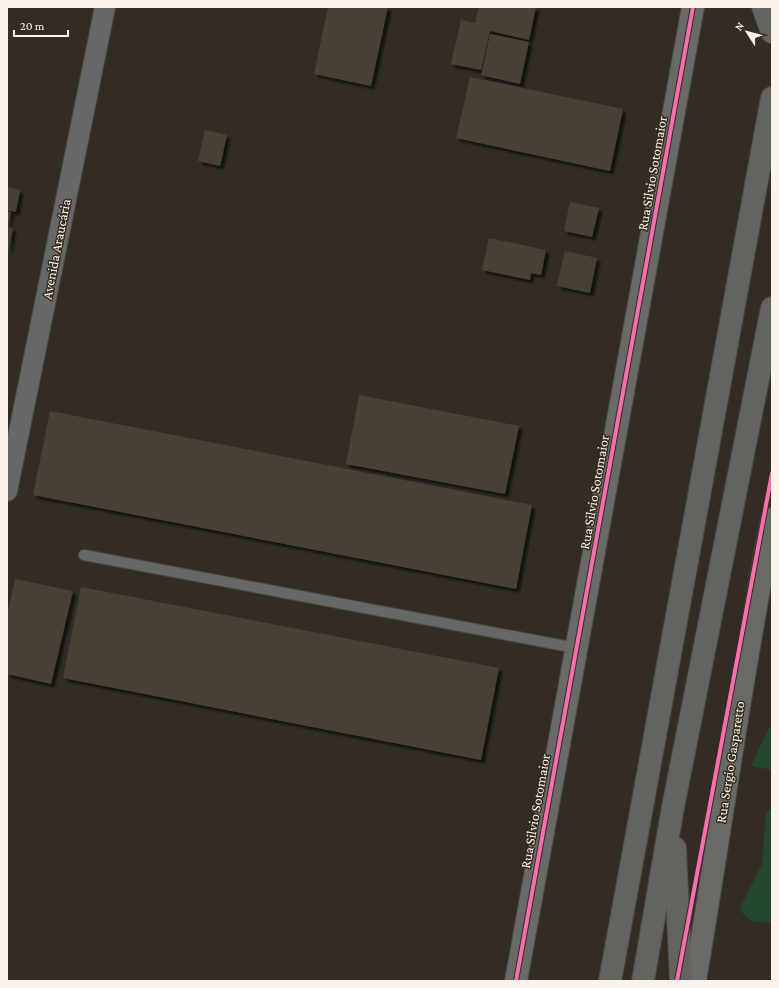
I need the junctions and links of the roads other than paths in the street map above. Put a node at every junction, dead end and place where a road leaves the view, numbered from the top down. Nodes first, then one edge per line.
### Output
1 (105, 7) edge
2 (693, 7) edge
3 (763, 7) edge
4 (772, 32) edge
5 (772, 98) edge
6 (772, 308) edge
7 (7, 490) edge
8 (772, 519) edge
9 (84, 555) dead end
10 (576, 648) junction
11 (673, 808) junction
12 (516, 981) edge
13 (610, 981) edge
14 (643, 981) edge
15 (681, 981) edge
16 (694, 981) edge

1 - 7 street, Avenida Araucária
2 - 10 street, Rua Silvio Sotomaior
3 - 4 highway
5 - 13 highway
6 - 11 highway
8 - 16 street, Rua Sergio Gasparetto
9 - 10 lane
10 - 12 street, Rua Silvio Sotomaior
11 - 14 highway
11 - 15 highway

